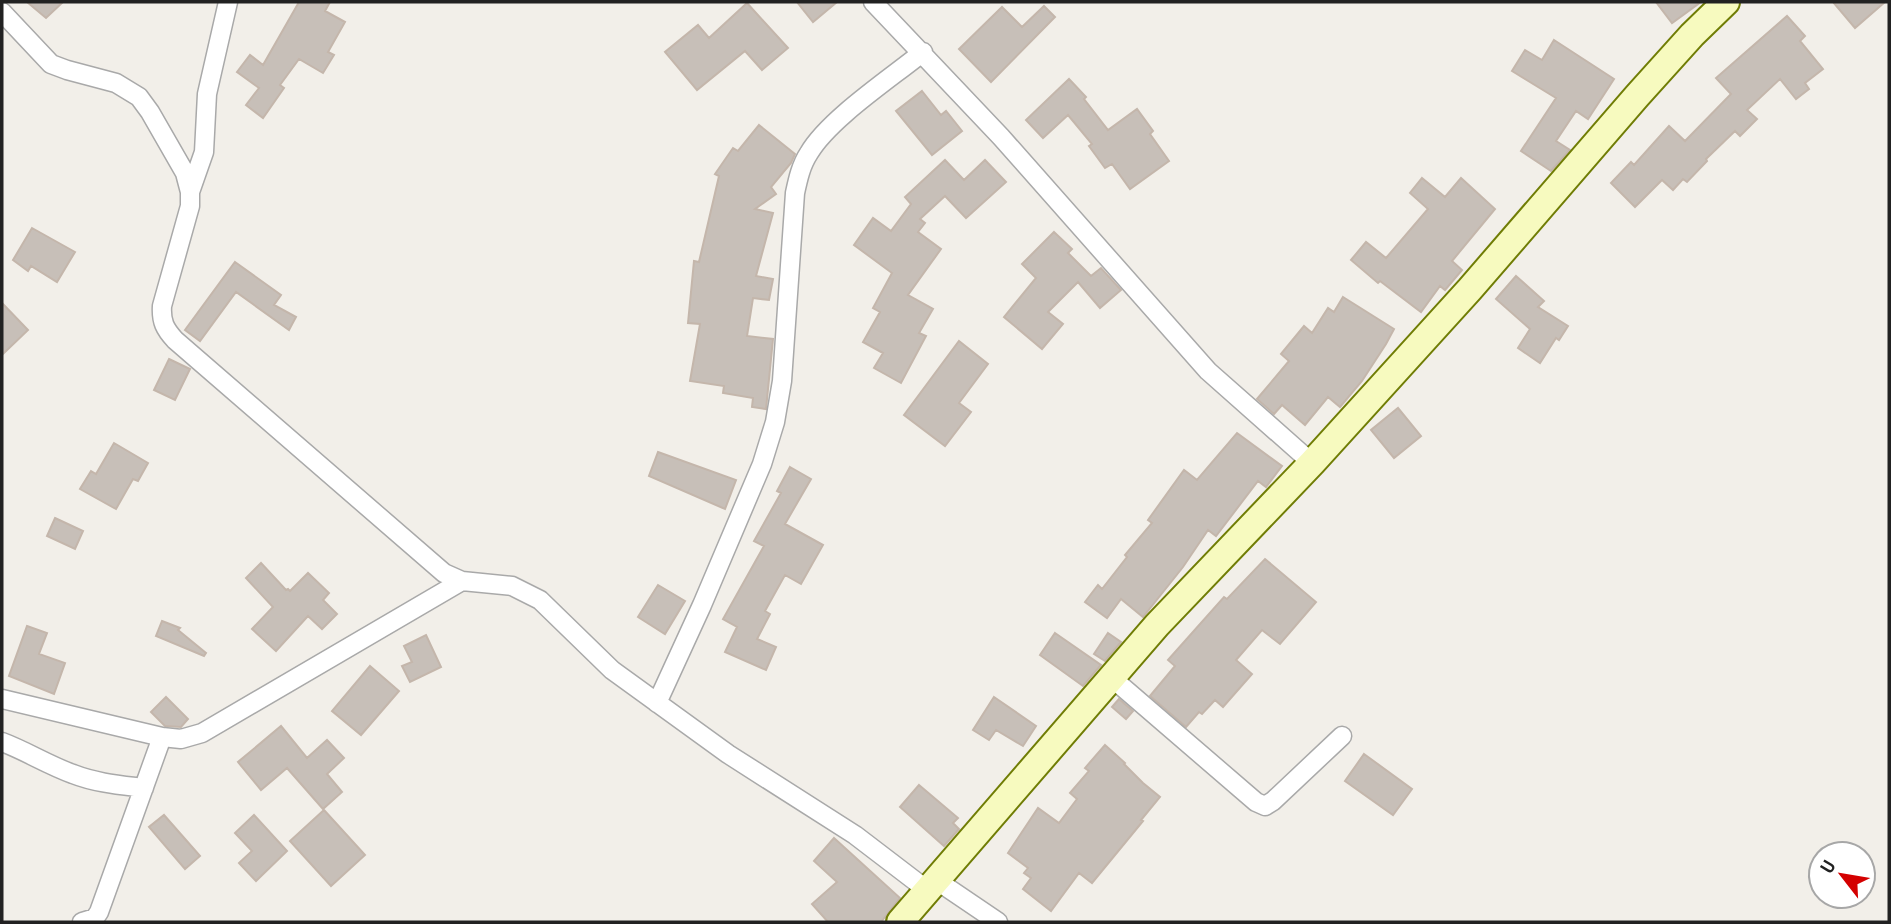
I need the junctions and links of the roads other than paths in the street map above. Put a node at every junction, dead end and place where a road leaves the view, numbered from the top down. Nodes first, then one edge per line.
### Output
1 (228, 2) edge
2 (873, 2) edge
3 (1726, 2) edge
4 (2, 12) edge
5 (923, 52) junction
6 (190, 192) junction
7 (1312, 463) junction
8 (462, 581) junction
9 (1112, 678) junction
10 (2, 699) edge
11 (657, 703) junction
12 (1342, 736) dead end
13 (162, 737) junction
14 (2, 742) edge
15 (144, 788) junction
16 (932, 885) junction
17 (88, 920) edge
18 (900, 922) edge
19 (998, 922) edge

1 - 6 street
2 - 5 street
3 - 7 street
4 - 6 street
5 - 7 street
5 - 11 street
6 - 8 street
7 - 9 street
8 - 11 street
8 - 13 street
9 - 12 street
9 - 16 street
10 - 13 street
11 - 16 street
13 - 15 street
14 - 15 street
15 - 17 street
16 - 18 street
16 - 19 street

